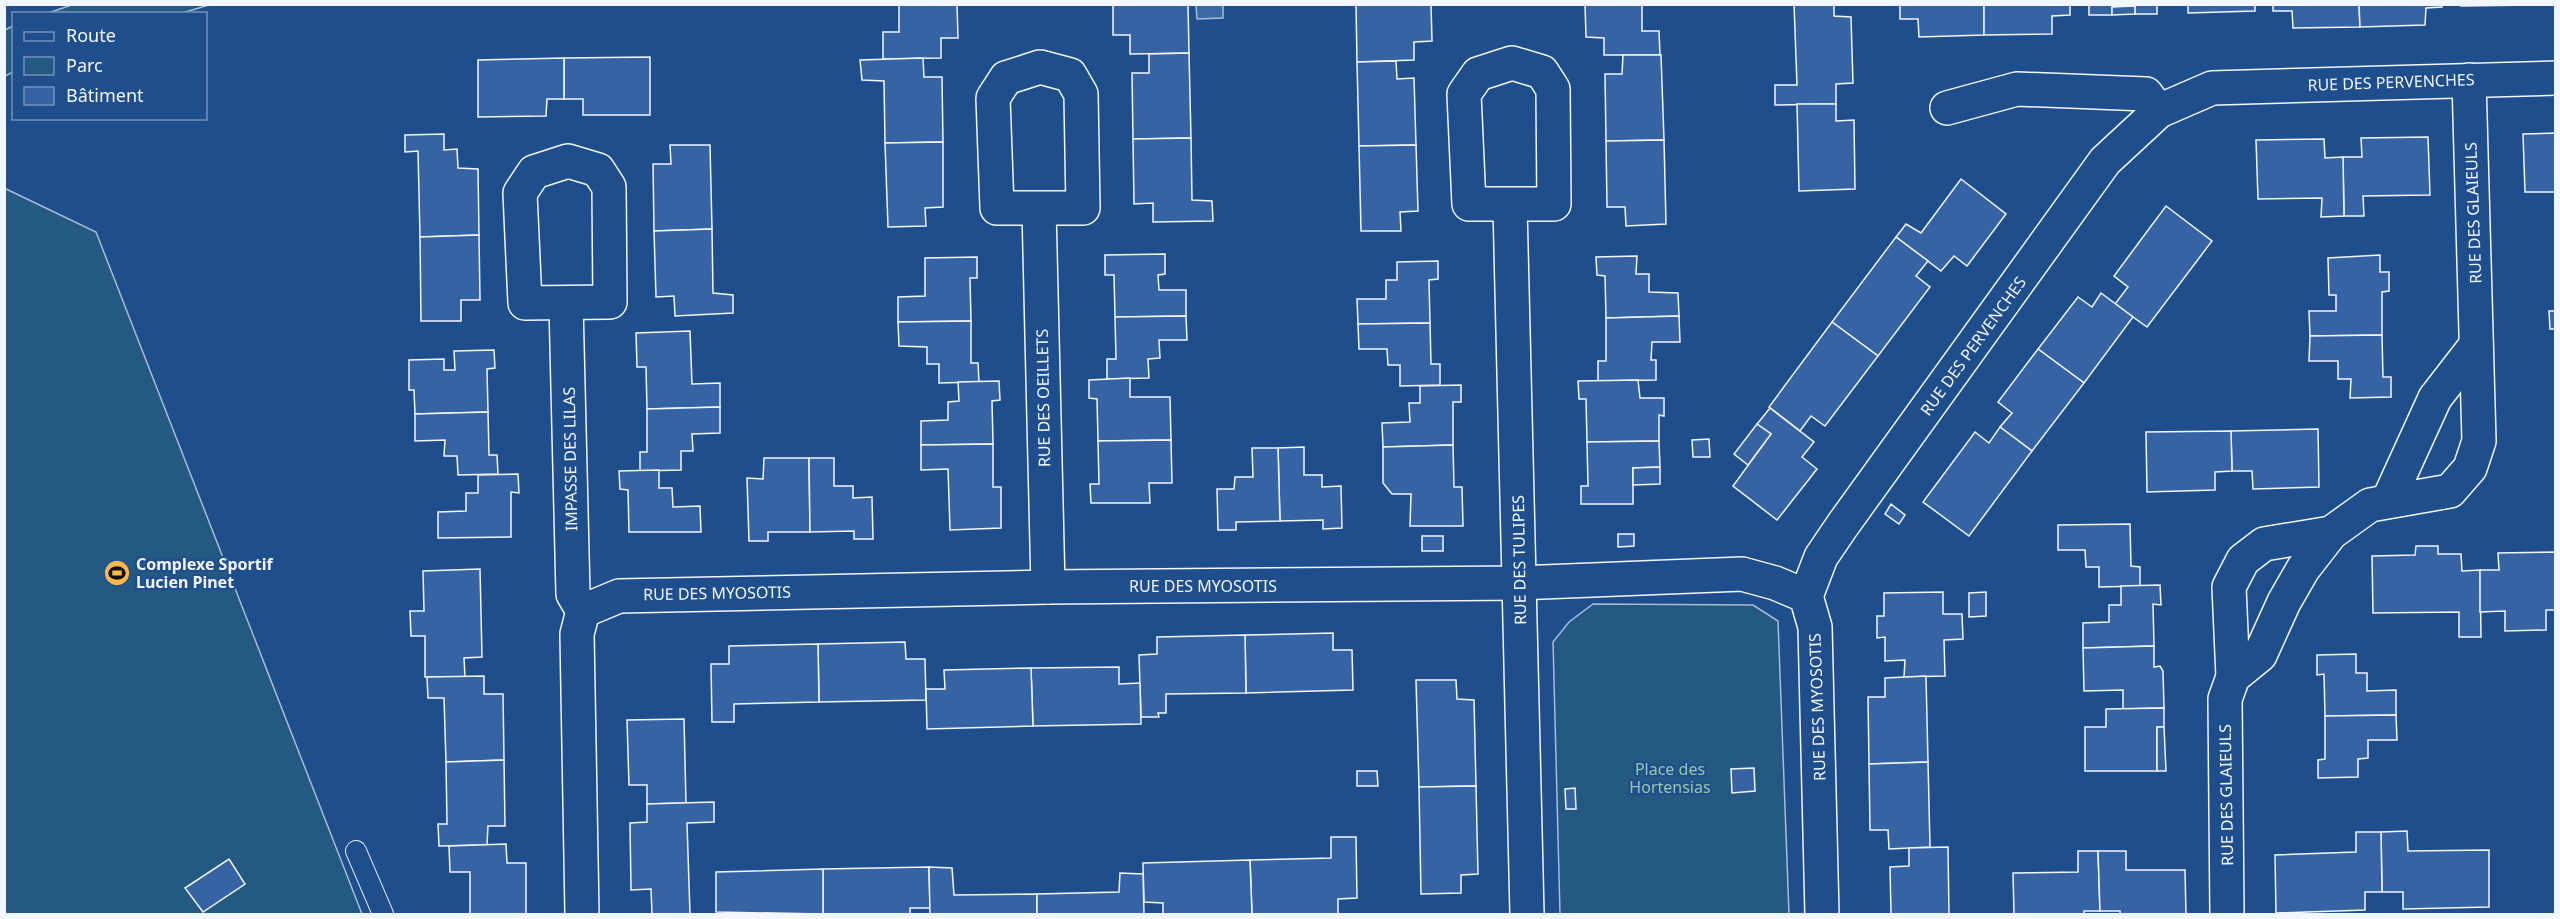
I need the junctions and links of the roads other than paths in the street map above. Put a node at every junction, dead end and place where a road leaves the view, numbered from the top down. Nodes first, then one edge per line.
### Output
1 (2556, 78) edge
2 (2469, 80) junction
3 (1947, 108) dead end
4 (2159, 111) junction
5 (1510, 206) junction
6 (1039, 209) junction
7 (566, 304) junction
8 (2476, 345) junction
9 (2388, 501) junction
10 (2331, 533) junction
11 (1520, 583) junction
12 (1048, 587) junction
13 (1806, 596) junction
14 (583, 611) junction
15 (2233, 677) junction
16 (356, 851) dead end
17 (383, 915) edge
18 (582, 915) edge
19 (1527, 915) edge
20 (1822, 915) edge
21 (2227, 915) edge

1 - 2 street, RUE DES PERVENCHES
2 - 4 street, RUE DES PERVENCHES
2 - 8 street, RUE DES GLAIEULS
3 - 4 street
4 - 13 street, RUE DES PERVENCHES
5 - 5 street
5 - 11 street, RUE DES TULIPES
6 - 6 street
6 - 12 street, RUE DES OEILLETS
7 - 7 street
7 - 14 street, IMPASSE DES LILAS
8 - 9 street
8 - 9 street, RUE DES GLAIEULS
9 - 10 street, RUE DES GLAIEULS
10 - 15 street, RUE DES GLAIEULS
10 - 15 street, RUE DES GLAIEULS
11 - 12 street, RUE DES MYOSOTIS
11 - 13 street, RUE DES MYOSOTIS
11 - 19 street, RUE DES TULIPES
12 - 14 street, RUE DES MYOSOTIS
13 - 20 street, RUE DES MYOSOTIS
14 - 18 street
15 - 21 street, RUE DES GLAIEULS
16 - 17 lane

